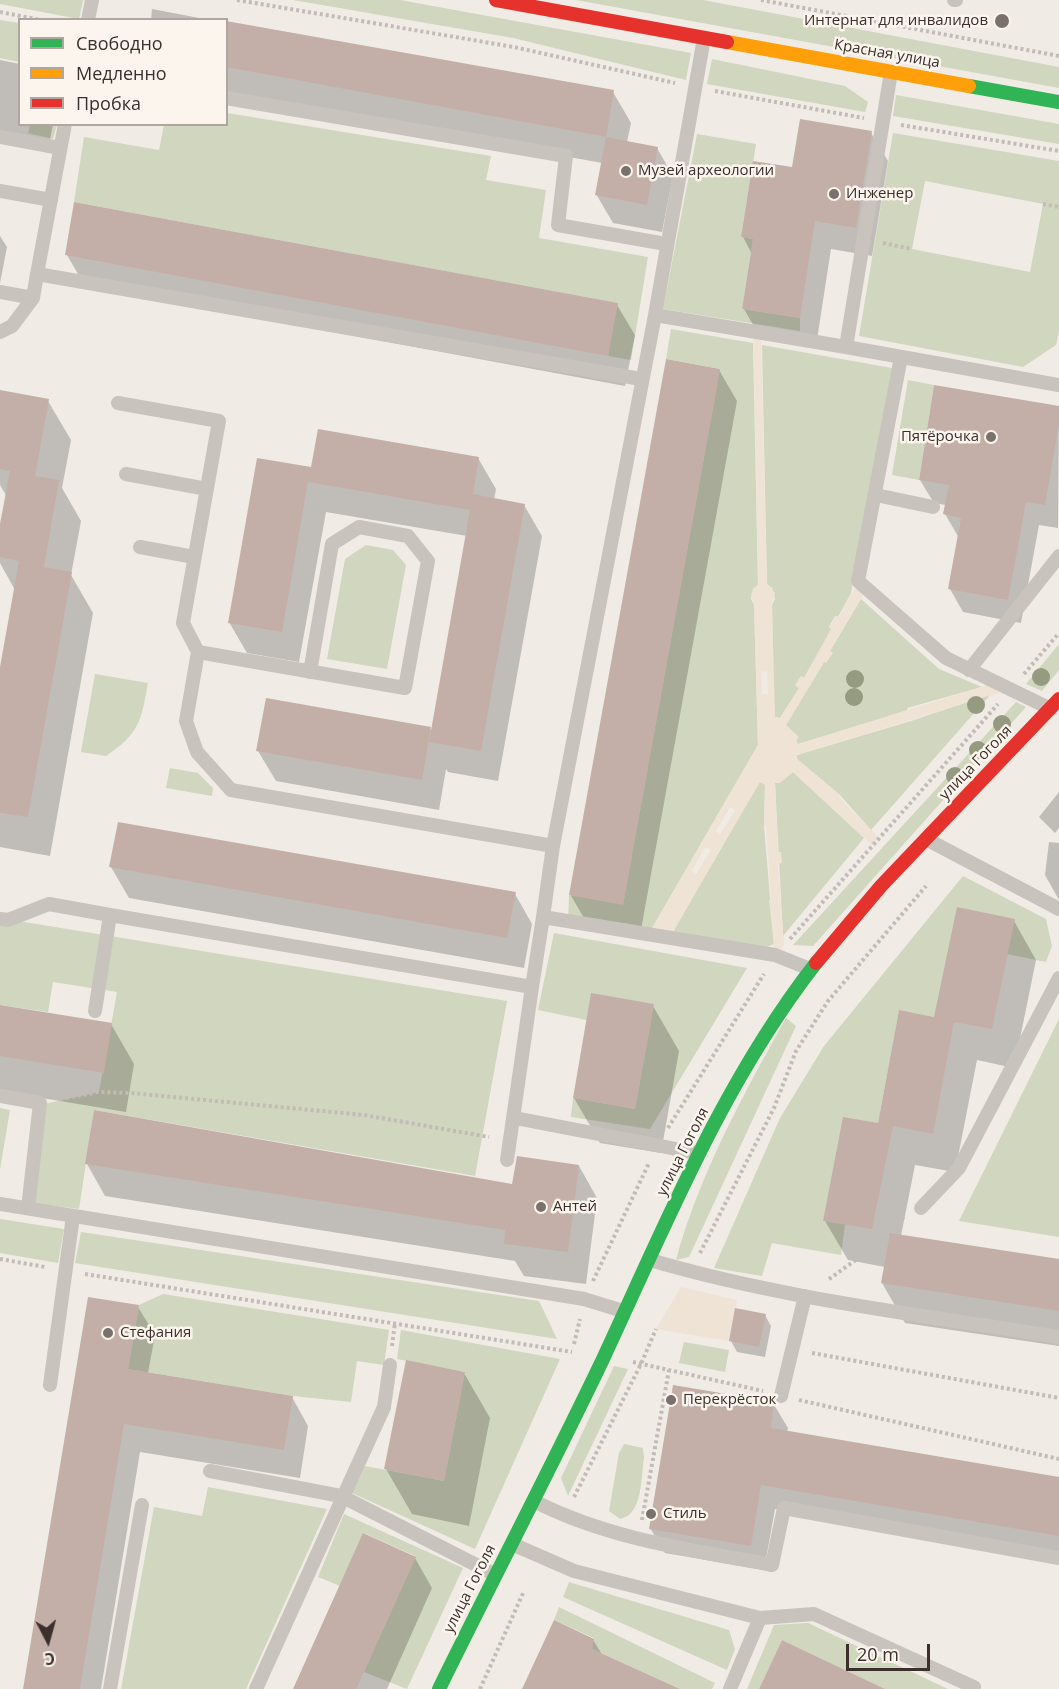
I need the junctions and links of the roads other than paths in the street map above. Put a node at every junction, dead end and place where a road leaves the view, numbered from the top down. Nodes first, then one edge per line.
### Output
1 (92, 0) edge
2 (496, 0) edge
3 (88, 18) edge
4 (704, 37) junction
5 (891, 72) junction
6 (228, 98) edge
7 (1059, 102) edge
8 (65, 126) edge
9 (0, 137) edge
10 (60, 148) junction
11 (0, 190) edge
12 (51, 200) junction
13 (666, 244) junction
14 (37, 274) junction
15 (0, 292) edge
16 (33, 298) junction
17 (655, 315) junction
18 (0, 332) edge
19 (846, 347) junction
20 (901, 357) junction
21 (641, 380) junction
22 (1059, 385) edge
23 (118, 403) dead end
24 (126, 474) dead end
25 (207, 489) junction
26 (876, 495) junction
27 (933, 507) dead end
28 (140, 547) dead end
29 (1059, 556) edge
30 (194, 557) junction
31 (198, 652) junction
32 (969, 670) junction
33 (310, 672) junction
34 (1055, 704) edge
35 (926, 839) junction
36 (552, 846) junction
37 (1059, 909) edge
38 (110, 915) junction
39 (543, 917) junction
40 (0, 919) edge
41 (811, 970) junction
42 (1059, 978) edge
43 (532, 987) junction
44 (95, 1011) dead end
45 (0, 1096) edge
46 (515, 1118) junction
47 (697, 1153) junction
48 (507, 1160) dead end
49 (0, 1204) edge
50 (28, 1208) junction
51 (921, 1208) road end
52 (73, 1216) junction
53 (650, 1260) junction
54 (805, 1296) junction
55 (623, 1311) junction
56 (1059, 1336) edge
57 (390, 1365) dead end
58 (50, 1385) dead end
59 (782, 1396) road end
60 (210, 1471) dead end
61 (341, 1496) junction
62 (534, 1501) junction
63 (142, 1505) dead end
64 (512, 1544) junction
65 (1059, 1557) edge
66 (494, 1574) junction
67 (760, 1618) junction
68 (974, 1686) dead end
69 (110, 1689) edge
70 (256, 1689) edge
71 (439, 1689) edge
72 (730, 1689) edge

1 - 3 lane
2 - 4 street, Красная улица
4 - 5 street, Красная улица
4 - 13 lane
5 - 7 street, Красная улица
5 - 19 lane
6 - 13 lane
8 - 10 lane
9 - 10 lane
10 - 12 lane
11 - 12 lane
12 - 14 lane
13 - 17 lane
14 - 16 lane
14 - 21 lane
15 - 16 lane
16 - 18 lane
17 - 19 lane
17 - 21 lane
19 - 20 lane
20 - 22 lane
20 - 26 lane
21 - 36 lane
23 - 25 lane
24 - 25 lane
25 - 30 lane
26 - 27 lane
26 - 32 lane
28 - 30 lane
29 - 32 lane
30 - 31 lane
31 - 33 lane
31 - 36 lane
32 - 34 lane
33 - 33 lane
34 - 35 street, улица Гоголя
35 - 37 lane
35 - 41 street, улица Гоголя
36 - 39 lane
38 - 40 lane
38 - 43 lane
38 - 44 lane
39 - 41 lane
39 - 43 lane
41 - 47 street, улица Гоголя
42 - 51 lane
43 - 46 lane
45 - 50 lane
46 - 47 lane
46 - 48 lane
47 - 53 street, улица Гоголя
49 - 50 lane
50 - 52 lane
52 - 55 lane
52 - 58 lane
53 - 54 lane
53 - 55 street, улица Гоголя
54 - 56 lane
54 - 59 lane
55 - 62 street, улица Гоголя
57 - 61 lane
60 - 61 lane
61 - 66 lane
61 - 70 lane
62 - 64 street, улица Гоголя
62 - 65 lane
63 - 69 lane
64 - 66 street, улица Гоголя
64 - 67 lane
66 - 71 street, улица Гоголя
67 - 68 lane
67 - 72 lane

